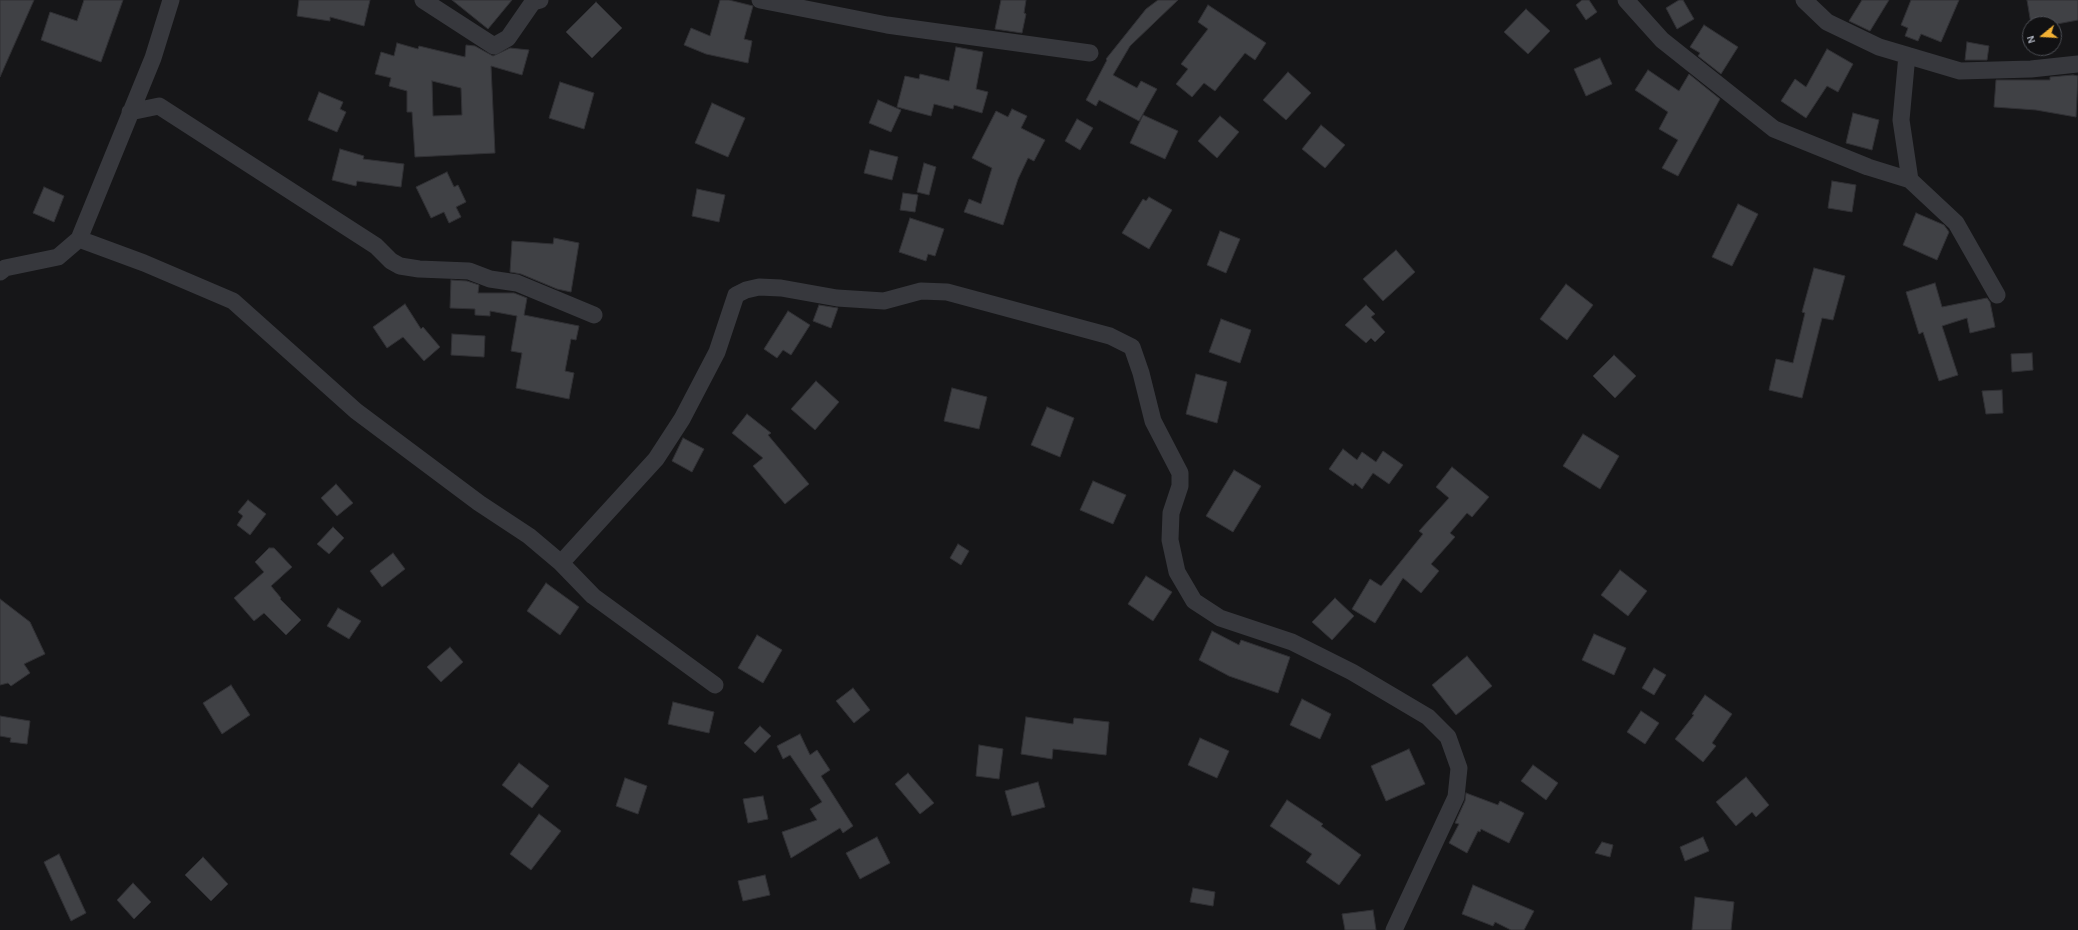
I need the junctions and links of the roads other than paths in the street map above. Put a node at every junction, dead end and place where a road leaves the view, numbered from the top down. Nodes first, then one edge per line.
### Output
1 (170, 0) edge
2 (423, 0) edge
3 (540, 0) edge
4 (760, 0) edge
5 (1626, 0) edge
6 (1804, 0) edge
7 (1090, 53) dead end
8 (1907, 55) junction
9 (2078, 64) edge
10 (130, 112) junction
11 (1910, 180) junction
12 (79, 239) junction
13 (0, 272) edge
14 (1997, 295) dead end
15 (594, 315) dead end
16 (561, 563) junction
17 (715, 685) dead end
18 (1394, 930) edge

1 - 10 street
2 - 3 street
4 - 7 street
5 - 11 street
6 - 8 street
8 - 9 street
8 - 11 street
10 - 12 street
10 - 15 street
11 - 14 street
12 - 13 street
12 - 16 street
16 - 17 street
16 - 18 street

